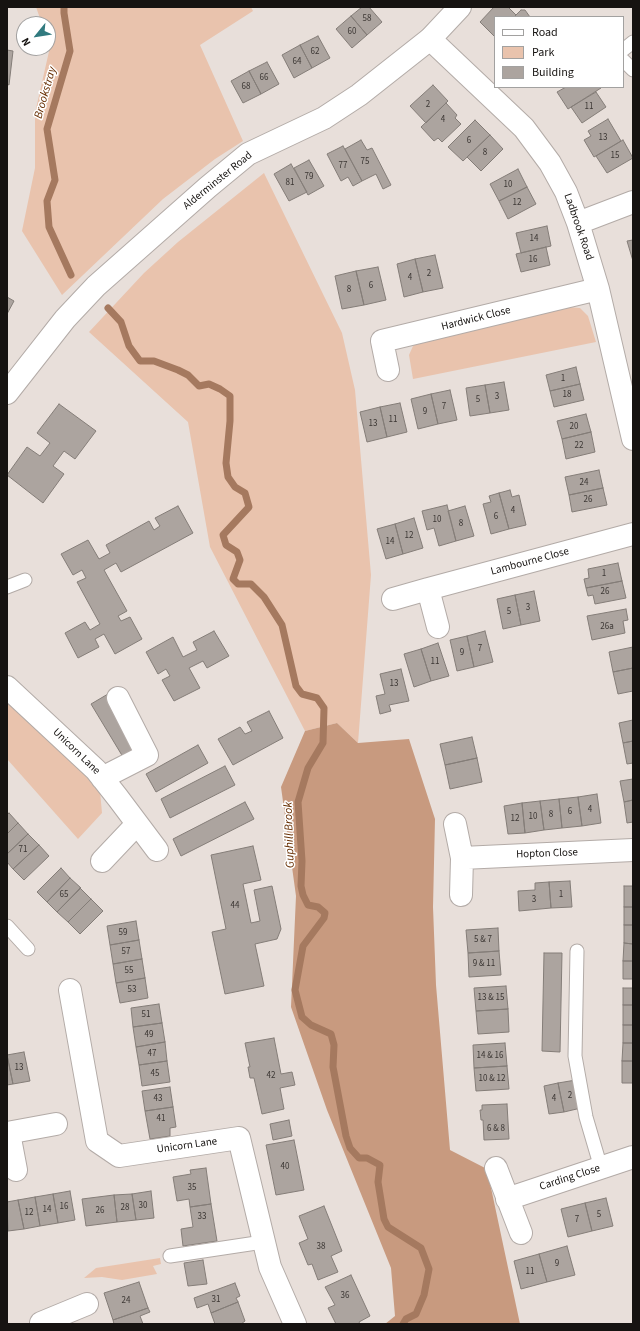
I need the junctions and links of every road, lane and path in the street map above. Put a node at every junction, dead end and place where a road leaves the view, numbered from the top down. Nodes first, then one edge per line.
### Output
1 (460, 7) edge
2 (430, 39) junction
3 (633, 42) edge
4 (624, 49) edge
5 (624, 61) edge
6 (633, 70) edge
7 (633, 202) edge
8 (578, 223) junction
9 (598, 289) junction
10 (388, 370) dead end
11 (7, 393) edge
12 (633, 439) edge
13 (633, 534) edge
14 (25, 580) dead end
15 (7, 587) edge
16 (428, 589) junction
17 (393, 599) dead end
18 (438, 627) dead end
19 (7, 687) edge
20 (118, 698) dead end
21 (102, 778) junction
22 (137, 824) junction
23 (455, 824) dead end
24 (156, 850) dead end
25 (633, 850) edge
26 (462, 858) junction
27 (102, 861) dead end
28 (461, 895) dead end
29 (7, 926) edge
30 (28, 949) dead end
31 (577, 951) dead end
32 (70, 990) dead end
33 (56, 1124) dead end
34 (8, 1133) edge
35 (633, 1157) edge
36 (496, 1168) dead end
37 (601, 1168) junction
38 (16, 1170) dead end
39 (508, 1199) junction
40 (521, 1233) dead end
41 (263, 1242) junction
42 (170, 1256) dead end
43 (87, 1304) dead end
44 (64, 1319) edge
45 (41, 1323) dead end
46 (296, 1324) edge

1 - 2 street, Alderminster Road
2 - 8 street, Ladbrook Road
2 - 11 street, Alderminster Road
3 - 4 lane
5 - 6 lane
7 - 8 street
8 - 9 street, Ladbrook Road
9 - 10 street, Hardwick Close
9 - 12 street, Ladbrook Road
13 - 16 street, Lambourne Close
14 - 15 lane
16 - 17 street, Lambourne Close
16 - 18 street
19 - 21 street, Unicorn Lane
20 - 21 street
21 - 22 street, Unicorn Lane
22 - 24 street, Unicorn Lane
22 - 27 street
23 - 26 street
25 - 26 street, Hopton Close
26 - 28 street
29 - 30 lane
31 - 37 lane
32 - 41 street, Unicorn Lane
33 - 34 street
34 - 38 street
35 - 37 street, Carding Close
36 - 39 street
37 - 39 street, Carding Close
39 - 40 street
41 - 42 lane
41 - 46 street, Unicorn Lane
43 - 44 street
44 - 45 street

